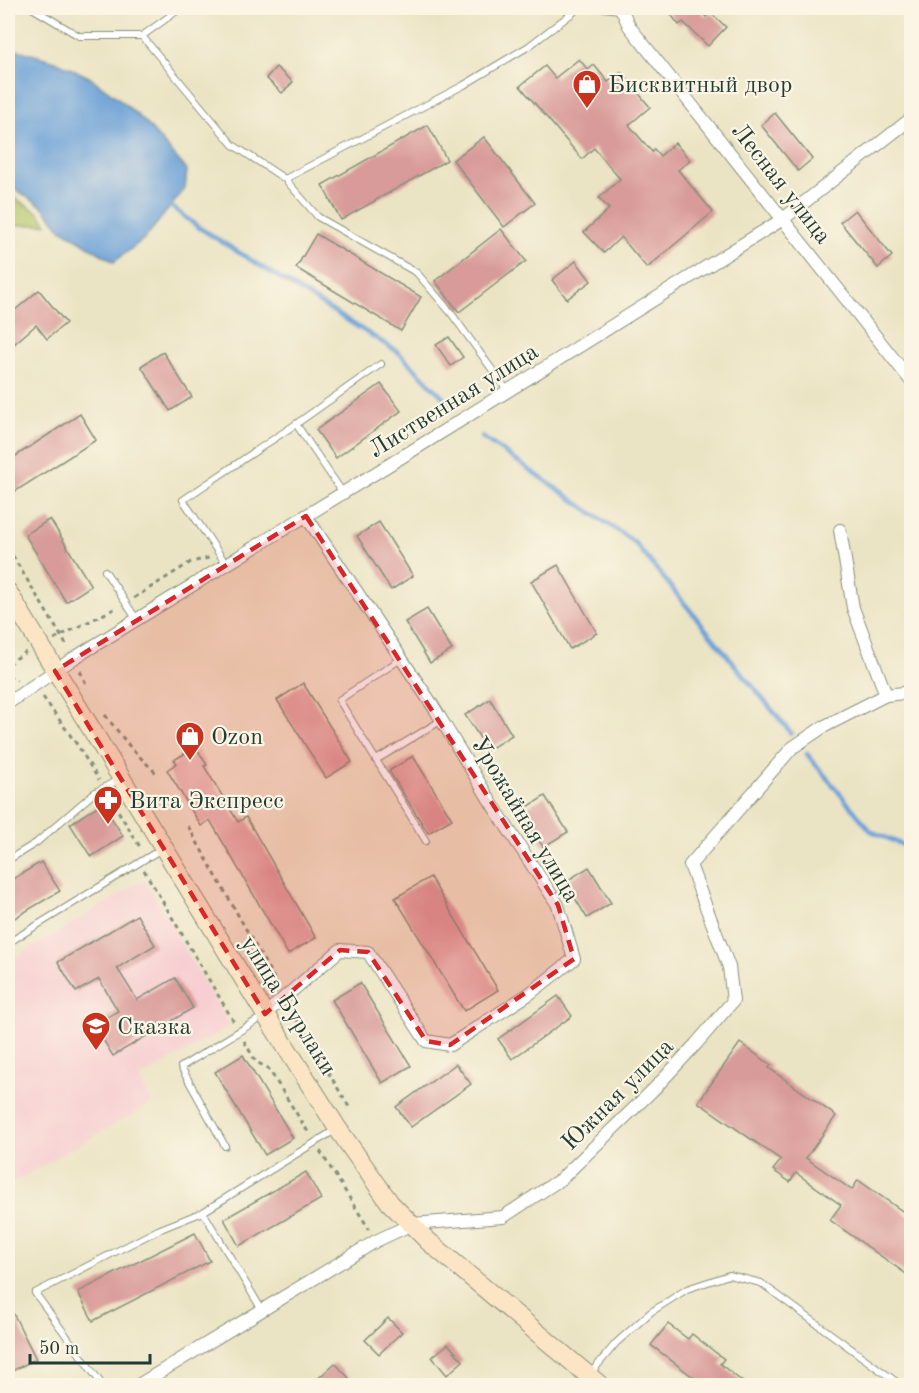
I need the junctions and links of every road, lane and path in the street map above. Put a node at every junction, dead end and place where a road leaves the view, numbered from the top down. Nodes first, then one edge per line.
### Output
1 (32, 8) edge
2 (181, 8) edge
3 (579, 8) edge
4 (603, 8) edge
5 (621, 9) edge
6 (142, 36) junction
7 (912, 118) edge
8 (285, 179) junction
9 (783, 219) junction
10 (381, 364) dead end
11 (912, 382) edge
12 (507, 390) junction
13 (296, 424) junction
14 (343, 493) junction
15 (306, 516) junction
16 (840, 530) dead end
17 (8, 548) edge
18 (223, 560) junction
19 (105, 571) dead end
20 (8, 592) edge
21 (125, 603) junction
22 (137, 620) junction
23 (61, 637) junction
24 (74, 658) junction
25 (401, 659) junction
26 (55, 671) junction
27 (86, 684) dead end
28 (912, 692) edge
29 (886, 695) junction
30 (8, 703) edge
31 (104, 714) dead end
32 (442, 720) junction
33 (376, 760) junction
34 (158, 774) dead end
35 (122, 778) junction
36 (188, 826) dead end
37 (426, 842) dead end
38 (163, 848) junction
39 (8, 860) edge
40 (8, 943) edge
41 (284, 998) junction
42 (265, 1014) junction
43 (349, 1107) dead end
44 (338, 1129) junction
45 (225, 1146) dead end
46 (203, 1212) junction
47 (412, 1224) junction
48 (262, 1310) junction
49 (595, 1381) edge
50 (103, 1386) edge
51 (137, 1386) edge
52 (902, 1386) edge

1 - 6 lane
2 - 6 lane
3 - 8 lane
4 - 5 lane
5 - 9 street, Лесная улица
6 - 8 lane
7 - 9 street, Лиственная улица
8 - 12 lane
9 - 11 street, Лесная улица
9 - 12 street, Лиственная улица
10 - 13 lane
12 - 14 street, Лиственная улица
13 - 14 lane
13 - 18 lane
14 - 15 street, Лиственная улица
15 - 18 street, Лиственная улица
15 - 25 street, Урожайная улица
16 - 29 street
17 - 23 path
18 - 21 path
18 - 22 street, Лиственная улица
19 - 21 lane
20 - 26 street, улица Бурлаки
21 - 22 lane
21 - 23 path
22 - 24 street, Лиственная улица
23 - 24 path
24 - 26 street, Лиственная улица
24 - 27 path
25 - 32 street, Урожайная улица
25 - 33 lane
26 - 30 street, Лиственная улица
26 - 35 street, улица Бурлаки
28 - 29 street, Южная улица
29 - 47 street, Южная улица
31 - 34 path
32 - 33 lane
32 - 41 street, Урожайная улица
33 - 37 lane
35 - 38 street, улица Бурлаки
35 - 39 lane
36 - 41 path
38 - 40 lane
38 - 42 street, улица Бурлаки
41 - 42 street, Урожайная улица
41 - 43 path
42 - 44 street, улица Бурлаки
42 - 45 lane
44 - 46 lane
44 - 47 street, улица Бурлаки
46 - 48 lane
46 - 50 lane
47 - 48 street, Южная улица
47 - 49 street, улица Бурлаки
48 - 51 street, Южная улица
49 - 52 lane

